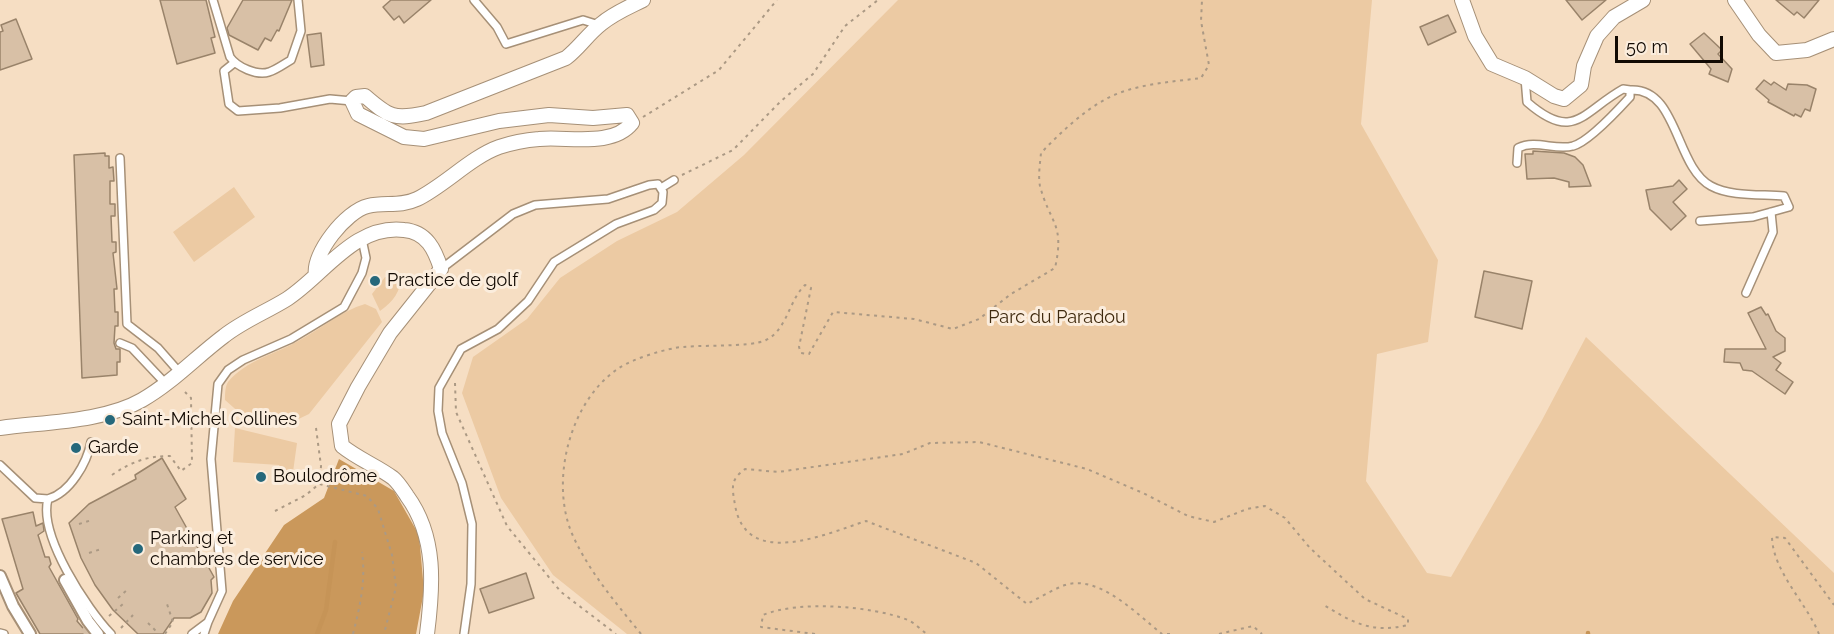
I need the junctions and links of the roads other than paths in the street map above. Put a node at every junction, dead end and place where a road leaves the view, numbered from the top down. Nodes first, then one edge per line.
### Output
1 (213, 0) edge
2 (298, 0) edge
3 (474, 0) edge
4 (644, 0) edge
5 (1462, 0) edge
6 (1643, 0) edge
7 (1735, 0) edge
8 (599, 25) junction
9 (1834, 39) edge
10 (234, 63) junction
11 (1525, 78) junction
12 (1630, 90) junction
13 (352, 101) junction
14 (120, 158) dead end
15 (1518, 163) dead end
16 (674, 180) road end
17 (661, 188) junction
18 (1771, 212) junction
19 (1700, 222) dead end
20 (362, 238) junction
21 (441, 269) junction
22 (316, 275) junction
23 (1746, 293) dead end
24 (120, 343) dead end
25 (180, 373) junction
26 (166, 384) junction
27 (0, 428) edge
28 (91, 442) dead end
29 (0, 465) edge
30 (48, 499) junction
31 (0, 576) edge
32 (65, 580) dead end
33 (208, 622) junction
34 (114, 633) edge
35 (30, 634) edge
36 (98, 634) edge
37 (192, 634) edge
38 (204, 634) edge
39 (427, 634) edge
40 (464, 634) edge

1 - 10 lane
2 - 10 lane
3 - 8 lane
4 - 8 street
5 - 11 street
6 - 11 street
7 - 9 street
8 - 13 street
10 - 13 lane
11 - 12 lane
12 - 15 lane
12 - 18 lane
13 - 22 street
14 - 25 lane
16 - 17 lane
17 - 21 lane
17 - 40 lane
18 - 19 lane
18 - 23 lane
20 - 21 street
20 - 22 street
20 - 33 lane
21 - 39 street
22 - 25 street
24 - 26 lane
25 - 26 street
26 - 27 street
28 - 30 lane
29 - 30 lane
30 - 34 lane
31 - 35 street
32 - 36 street
33 - 37 lane
33 - 38 lane

